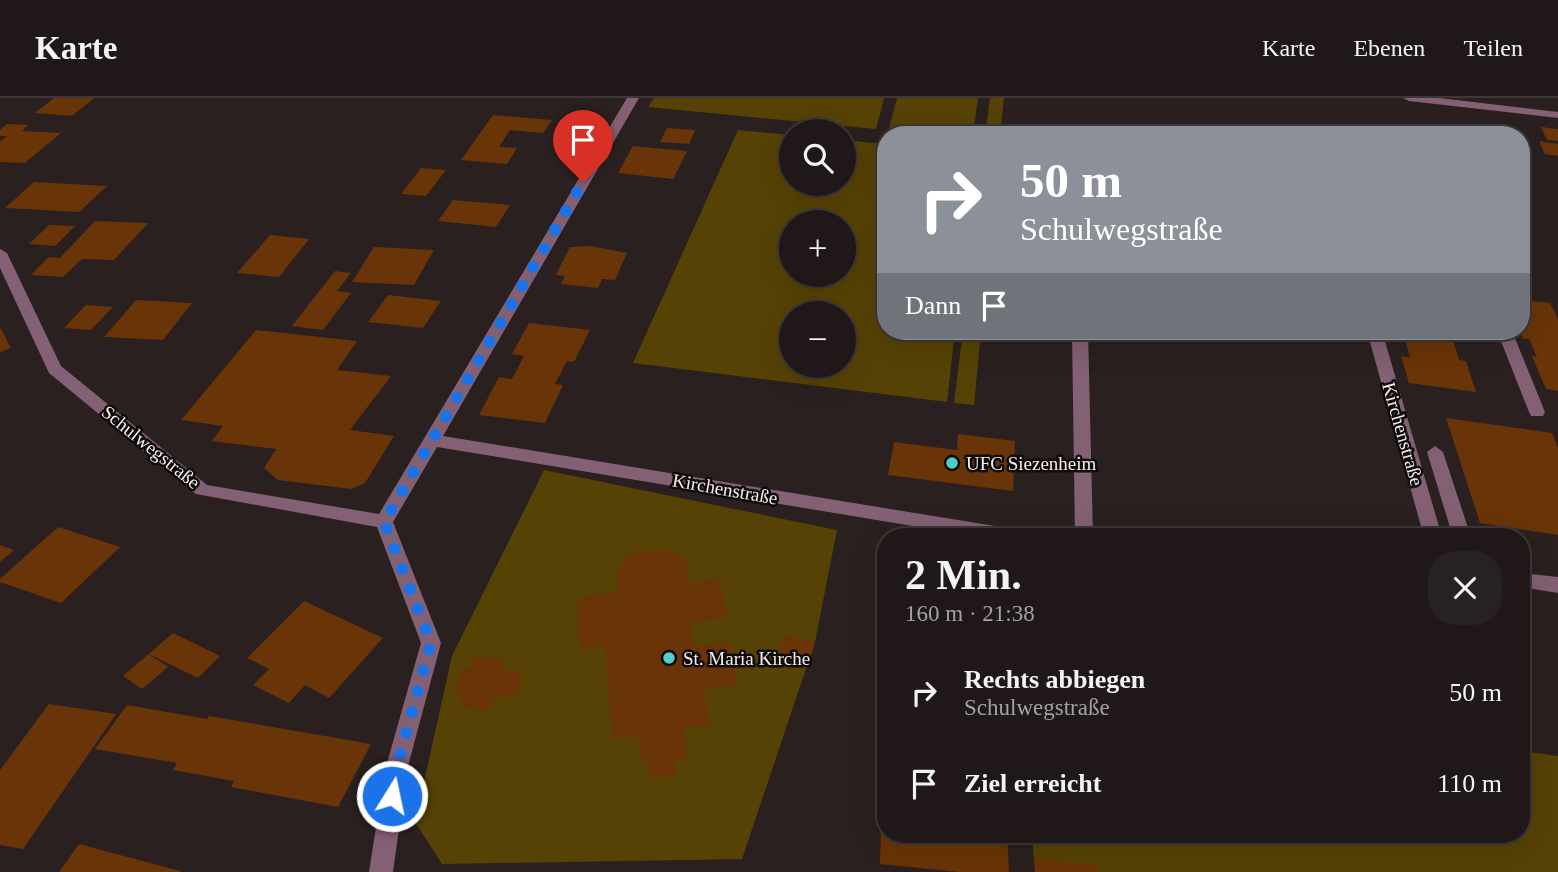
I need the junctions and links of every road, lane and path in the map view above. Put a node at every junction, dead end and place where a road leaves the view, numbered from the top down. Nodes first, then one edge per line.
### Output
1 (633, 98) edge
2 (1409, 98) edge
3 (1558, 115) edge
4 (0, 253) edge
5 (1080, 340) edge
6 (1377, 340) edge
7 (1508, 340) edge
8 (1537, 412) dead end
9 (431, 440) junction
10 (1435, 452) dead end
11 (384, 522) junction
12 (964, 528) edge
13 (1084, 528) edge
14 (1430, 528) edge
15 (1459, 528) edge
16 (1530, 581) edge
17 (1558, 585) edge
18 (381, 872) edge

1 - 9 street
2 - 3 street
4 - 11 street, Schulwegstraße
5 - 13 street
6 - 14 street, Kirchenstraße
7 - 8 street
9 - 11 street
9 - 12 street, Kirchenstraße
10 - 15 street
11 - 18 street
16 - 17 street

